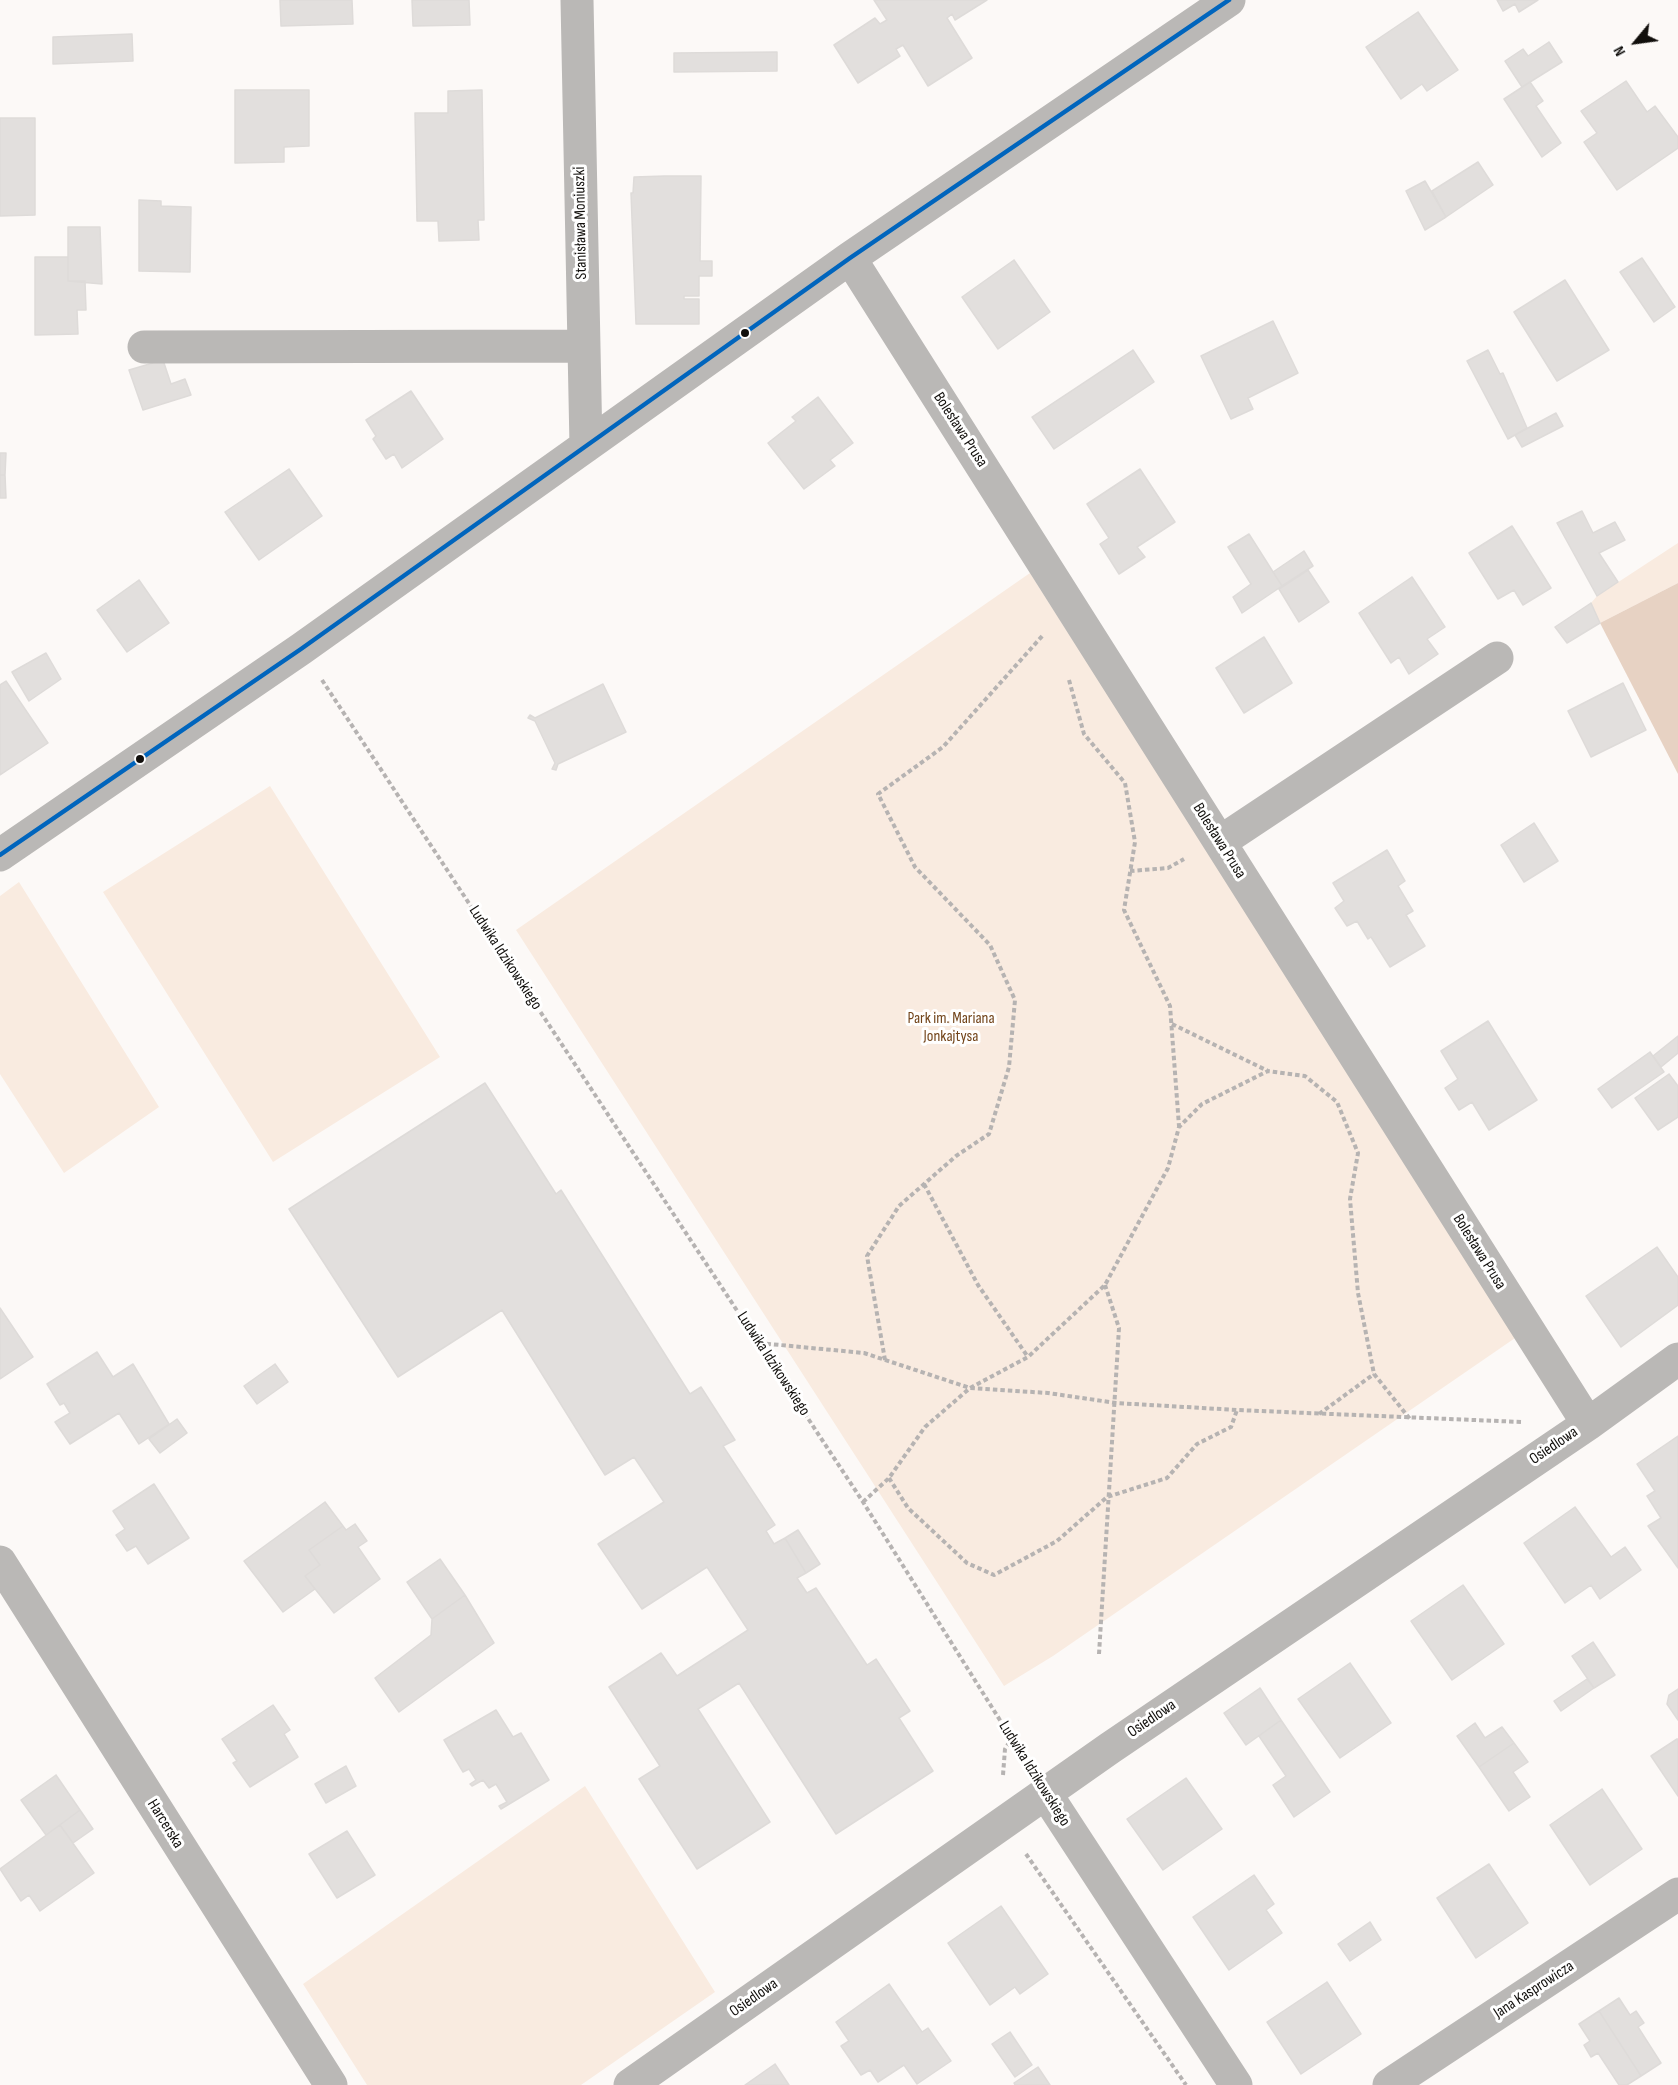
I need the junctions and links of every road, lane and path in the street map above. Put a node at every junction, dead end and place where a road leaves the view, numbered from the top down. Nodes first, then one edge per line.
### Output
1 (577, 0) edge
2 (1229, 0) edge
3 (850, 258) junction
4 (584, 346) junction
5 (144, 347) dead end
6 (586, 446) junction
7 (1074, 608) junction
8 (1043, 635) junction
9 (1049, 644) dead end
10 (301, 649) junction
11 (1497, 658) dead end
12 (1067, 672) dead end
13 (1220, 842) junction
14 (0, 855) edge
15 (1130, 871) junction
16 (1171, 1024) junction
17 (1268, 1071) junction
18 (1179, 1127) junction
19 (924, 1185) junction
20 (1105, 1285) junction
21 (759, 1343) junction
22 (1028, 1358) junction
23 (1678, 1359) edge
24 (885, 1360) junction
25 (1374, 1374) junction
26 (970, 1388) junction
27 (1116, 1403) junction
28 (1237, 1410) junction
29 (1318, 1414) junction
30 (1410, 1419) junction
31 (1528, 1422) dead end
32 (1588, 1424) junction
33 (889, 1478) junction
34 (1107, 1497) junction
35 (863, 1502) junction
36 (0, 1562) edge
37 (1099, 1654) dead end
38 (1046, 1794) junction
39 (989, 1832) junction
40 (1678, 1894) edge
41 (331, 2085) edge
42 (630, 2085) edge
43 (1186, 2085) edge
44 (1236, 2085) edge
45 (1389, 2085) edge

1 - 4 street, Stanisława Moniuszki
2 - 3 street
3 - 6 street
3 - 7 street, Bolesława Prusa
4 - 5 street
4 - 6 street, Stanisława Moniuszki
6 - 10 street
7 - 8 path
7 - 13 street, Bolesława Prusa
8 - 9 path
8 - 19 path
10 - 14 street
10 - 21 path, Ludwika Idzikowskiego
11 - 13 street
12 - 15 path
13 - 15 path
13 - 32 street, Bolesława Prusa
15 - 16 path
16 - 17 path
16 - 18 path
17 - 18 path
17 - 25 path
18 - 20 path
19 - 22 path
19 - 24 path
20 - 22 path
20 - 27 path
21 - 24 path
21 - 35 path, Ludwika Idzikowskiego
22 - 26 path
23 - 32 street, Osiedlowa
24 - 26 path
25 - 29 path
25 - 30 path
26 - 27 path
26 - 33 path
27 - 28 path
27 - 34 path
28 - 29 path
28 - 34 path
29 - 30 path
30 - 31 path
32 - 38 street, Osiedlowa
33 - 34 path
33 - 35 path
34 - 37 path
35 - 38 path, Ludwika Idzikowskiego
36 - 41 street, Harcerska
38 - 39 street, Osiedlowa
38 - 44 street, Ludwika Idzikowskiego
39 - 42 street, Osiedlowa
39 - 43 path
40 - 45 street, Jana Kasprowicza

